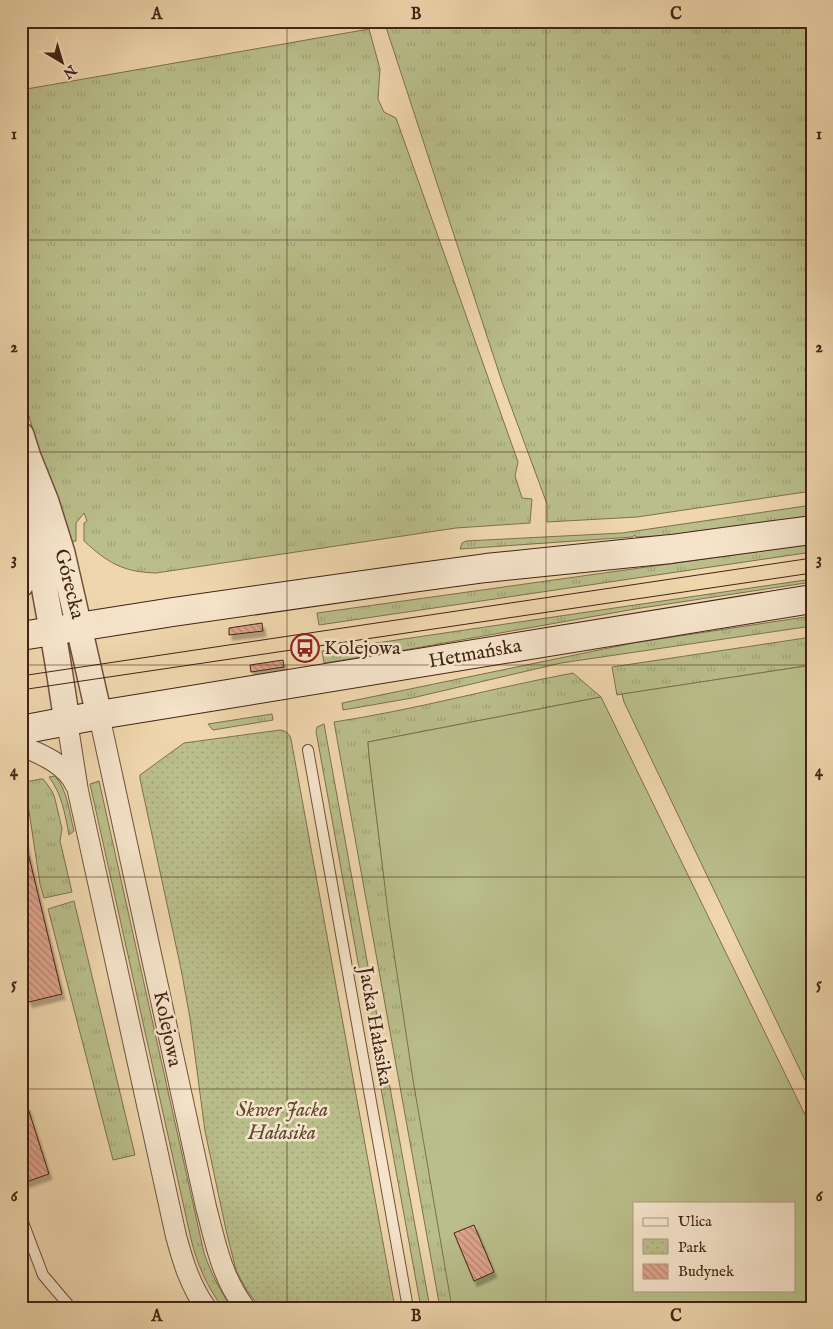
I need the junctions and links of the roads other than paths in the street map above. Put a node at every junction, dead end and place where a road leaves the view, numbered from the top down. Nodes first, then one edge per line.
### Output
1 (24, 446) edge
2 (812, 530) edge
3 (38, 556) junction
4 (21, 584) edge
5 (812, 599) edge
6 (79, 627) junction
7 (53, 631) junction
8 (21, 636) edge
9 (99, 715) junction
10 (67, 721) junction
11 (21, 730) edge
12 (21, 746) edge
13 (308, 750) dead end
14 (78, 790) junction
15 (21, 1217) edge
16 (71, 1308) edge
17 (206, 1308) edge
18 (245, 1308) edge
19 (408, 1308) edge

1 - 3 street, Górecka
1 - 6 street, Górecka
2 - 6 main road
3 - 4 street
3 - 7 street, Górecka
5 - 9 main road, Hetmańska
6 - 7 main road
6 - 9 street, Górecka
7 - 8 main road
7 - 10 street, Górecka
9 - 10 main road, Hetmańska
9 - 18 street, Kolejowa
10 - 11 main road, Hetmańska
10 - 14 street, Kolejowa
12 - 14 street, Kolejowa
13 - 19 lane, Jacka Hałasika
14 - 17 street, Kolejowa
15 - 16 lane

